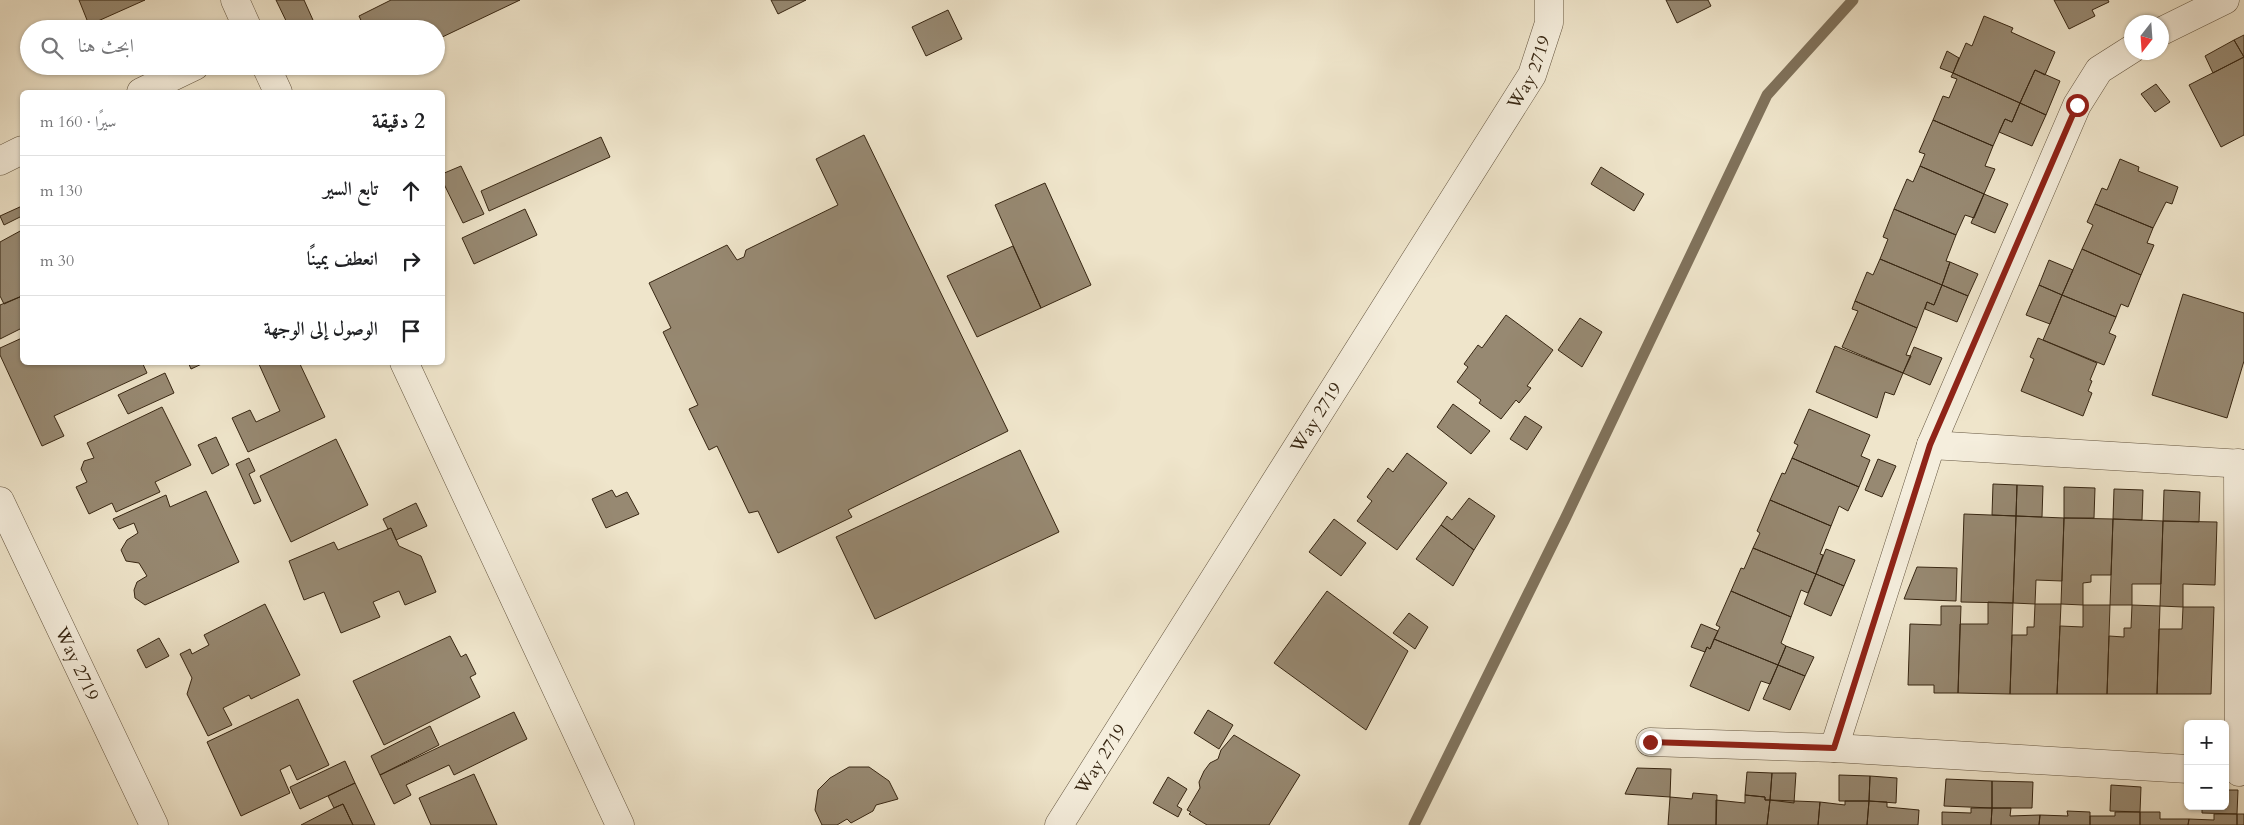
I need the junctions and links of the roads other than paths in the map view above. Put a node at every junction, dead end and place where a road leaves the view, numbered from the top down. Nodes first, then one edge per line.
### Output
1 (235, 0) edge
2 (1549, 0) edge
3 (2225, 0) edge
4 (244, 20) edge
5 (2169, 28) edge
6 (2124, 53) edge
7 (176, 75) edge
8 (270, 75) edge
9 (145, 90) edge
10 (277, 90) edge
11 (20, 151) edge
12 (0, 161) edge
13 (405, 365) edge
14 (1930, 445) junction
15 (2241, 463) edge
16 (0, 501) edge
17 (1650, 742) dead end
18 (1834, 748) junction
19 (2184, 769) edge
20 (2236, 772) edge
21 (154, 825) edge
22 (620, 825) edge
23 (1059, 825) edge

1 - 4 street
2 - 23 street, Way 2719
3 - 5 street
6 - 14 street
7 - 9 street
8 - 10 street
11 - 12 street
13 - 22 street
14 - 15 street
14 - 18 street
15 - 20 street
16 - 21 street, Way 2719
17 - 18 street
18 - 19 street

